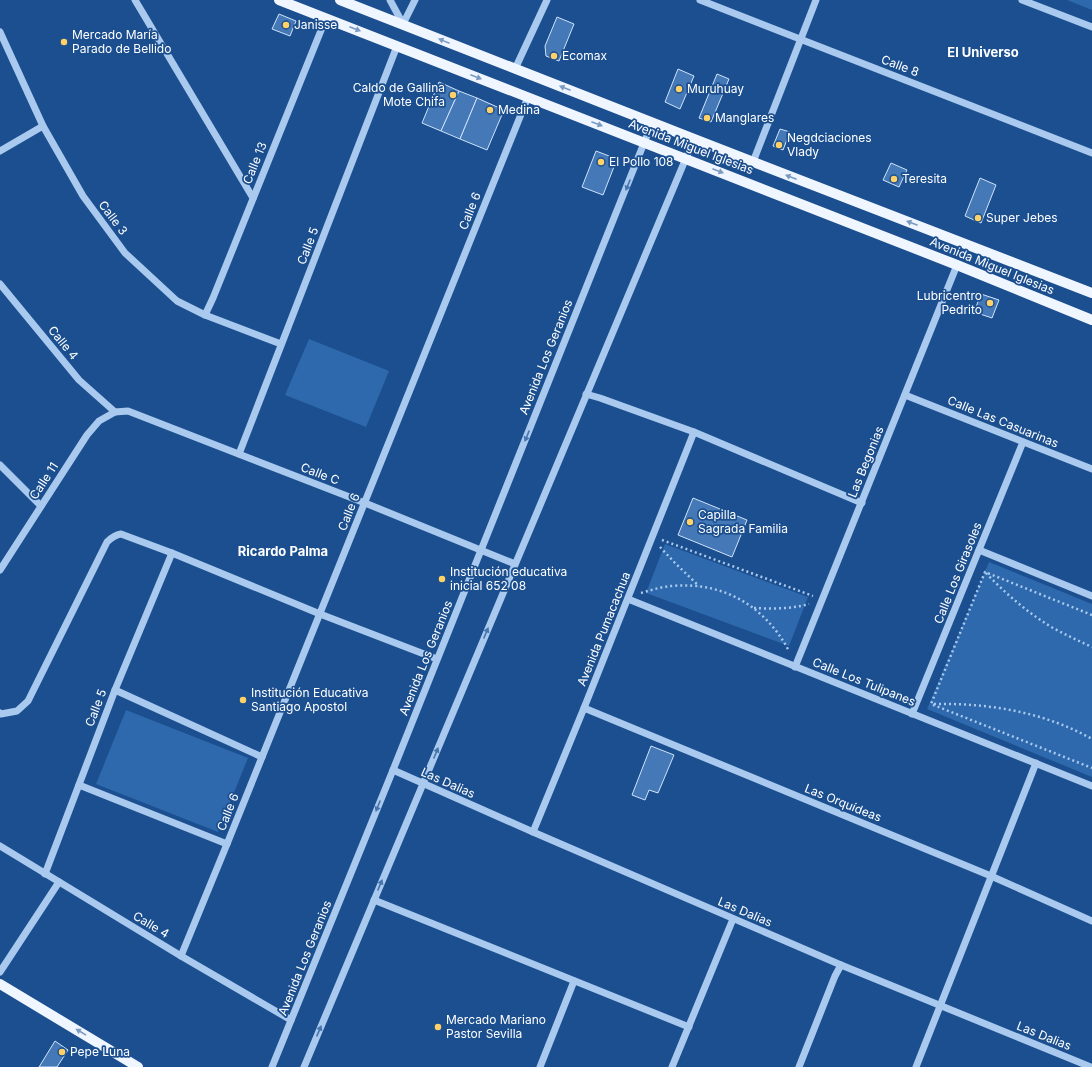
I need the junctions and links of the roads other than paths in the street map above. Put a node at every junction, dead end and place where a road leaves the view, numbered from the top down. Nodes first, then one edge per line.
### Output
1 (135, 0) edge
2 (279, 0) edge
3 (340, 0) edge
4 (390, 0) edge
5 (414, 0) edge
6 (547, 0) edge
7 (700, 0) edge
8 (816, 0) edge
9 (1022, 0) edge
10 (326, 18) junction
11 (403, 24) junction
12 (1092, 28) edge
13 (0, 32) edge
14 (801, 39) junction
15 (397, 46) junction
16 (515, 69) junction
17 (528, 97) junction
18 (652, 123) junction
19 (43, 126) junction
20 (694, 139) junction
21 (645, 143) junction
22 (0, 150) edge
23 (1092, 153) edge
24 (685, 159) junction
25 (753, 162) junction
26 (253, 198) junction
27 (957, 265) junction
28 (0, 284) edge
29 (1092, 293) edge
30 (205, 315) junction
31 (1092, 320) edge
32 (281, 344) junction
33 (586, 394) junction
34 (905, 395) junction
35 (114, 412) junction
36 (694, 432) junction
37 (1023, 442) junction
38 (239, 454) junction
39 (0, 465) edge
40 (1092, 469) edge
41 (365, 503) junction
42 (862, 503) junction
43 (42, 506) junction
44 (481, 550) junction
45 (979, 550) junction
46 (172, 552) junction
47 (515, 564) junction
48 (0, 570) edge
49 (1092, 596) edge
50 (628, 600) junction
51 (320, 614) junction
52 (437, 659) junction
53 (795, 667) junction
54 (115, 690) junction
55 (584, 708) junction
56 (1, 713) edge
57 (912, 714) junction
58 (262, 757) junction
59 (1036, 763) junction
60 (393, 770) junction
61 (423, 784) junction
62 (79, 785) junction
63 (1092, 786) edge
64 (533, 832) junction
65 (227, 844) junction
66 (0, 846) edge
67 (46, 874) junction
68 (992, 876) junction
69 (59, 882) junction
70 (374, 900) junction
71 (733, 919) junction
72 (1092, 921) edge
73 (181, 956) junction
74 (840, 965) junction
75 (0, 972) edge
76 (574, 981) junction
77 (0, 984) edge
78 (940, 1005) junction
79 (291, 1020) junction
80 (689, 1027) junction
81 (138, 1067) edge
82 (272, 1067) edge
83 (304, 1067) edge
84 (540, 1067) edge
85 (672, 1067) edge
86 (799, 1067) edge
87 (916, 1067) edge
88 (1091, 1067) edge

1 - 26 street
2 - 10 main road, Avenida Miguel Iglesias
3 - 11 main road, Avenida Miguel Iglesias
4 - 11 street
5 - 11 street
6 - 16 street
7 - 14 street, Calle 8
8 - 14 street
9 - 12 street
10 -> 15 main road, Avenida Miguel Iglesias
10 - 26 street, Calle 13
16 -> 11 main road, Avenida Miguel Iglesias
13 - 19 street, Calle 3
14 - 23 street, Calle 8
14 - 25 street
15 -> 17 main road, Avenida Miguel Iglesias
15 - 32 street, Calle 5
18 -> 16 main road, Avenida Miguel Iglesias
17 -> 21 main road, Avenida Miguel Iglesias
17 - 41 street, Calle 6
18 - 20 main road, Avenida Miguel Iglesias
18 - 21 street, Avenida Los Geranios
19 - 22 street
19 - 30 street, Calle 3
20 - 24 street
20 - 25 main road, Avenida Miguel Iglesias
21 - 24 main road, Avenida Miguel Iglesias
21 -> 44 street, Avenida Los Geranios
24 -> 27 main road, Avenida Miguel Iglesias
24 - 33 street
29 -> 25 main road, Avenida Miguel Iglesias
26 - 30 street, Calle 13
27 - 31 main road, Avenida Miguel Iglesias
27 - 34 street, Las Begonias
28 - 35 street, Calle 4
30 - 32 street, Calle 3
32 - 38 street, Calle 5
33 - 36 street
33 - 47 street
34 - 37 street, Calle Las Casuarinas
34 - 42 street, Las Begonias
35 - 38 street, Calle C
35 - 43 street, Calle 11
36 - 42 street
36 - 50 street, Avenida Pumacachua
37 - 40 street, Calle Las Casuarinas
37 - 45 street, Calle Los Girasoles
38 - 41 street, Calle C
39 - 43 street
41 - 44 street, Calle C
41 - 51 street, Calle 6
42 - 53 street, Las Begonias
43 - 48 street, Calle 11
44 - 47 street, Calle C
44 - 52 street, Avenida Los Geranios
45 - 49 street
45 - 57 street, Calle Los Girasoles
46 - 51 street
46 - 54 street, Calle 5
46 - 56 street
61 -> 47 street
50 - 53 street, Calle Los Tulipanes
50 - 55 street, Avenida Pumacachua
51 - 52 street
51 - 58 street, Calle 6
52 - 60 street, Avenida Los Geranios
53 - 57 street, Calle Los Tulipanes
54 - 58 street
54 - 62 street, Calle 5
55 - 64 street, Avenida Pumacachua
55 - 68 street, Las Orquídeas
57 - 59 street, Calle Los Tulipanes
58 - 65 street, Calle 6
59 - 63 street, Calle Los Tulipanes
59 - 68 street
60 - 61 street, Las Dalias
60 -> 79 street, Avenida Los Geranios
61 - 64 street, Las Dalias
70 -> 61 street
62 - 65 street
62 - 67 street, Calle 5
64 - 71 street, Las Dalias
65 - 73 street, Calle 6
66 - 67 street, Calle 4
67 - 69 street, Calle 4
68 - 72 street, Las Orquídeas
68 - 78 street
69 - 73 street, Calle 4
69 - 75 street
70 - 76 street
83 -> 70 street
71 - 74 street, Las Dalias
71 - 80 street
73 - 79 street, Calle 4
74 - 78 street, Las Dalias
74 - 86 street
76 - 80 street
76 - 84 street
81 -> 77 main road
78 - 87 street
78 - 88 street, Las Dalias
79 - 82 street, Avenida Los Geranios
80 - 85 street

